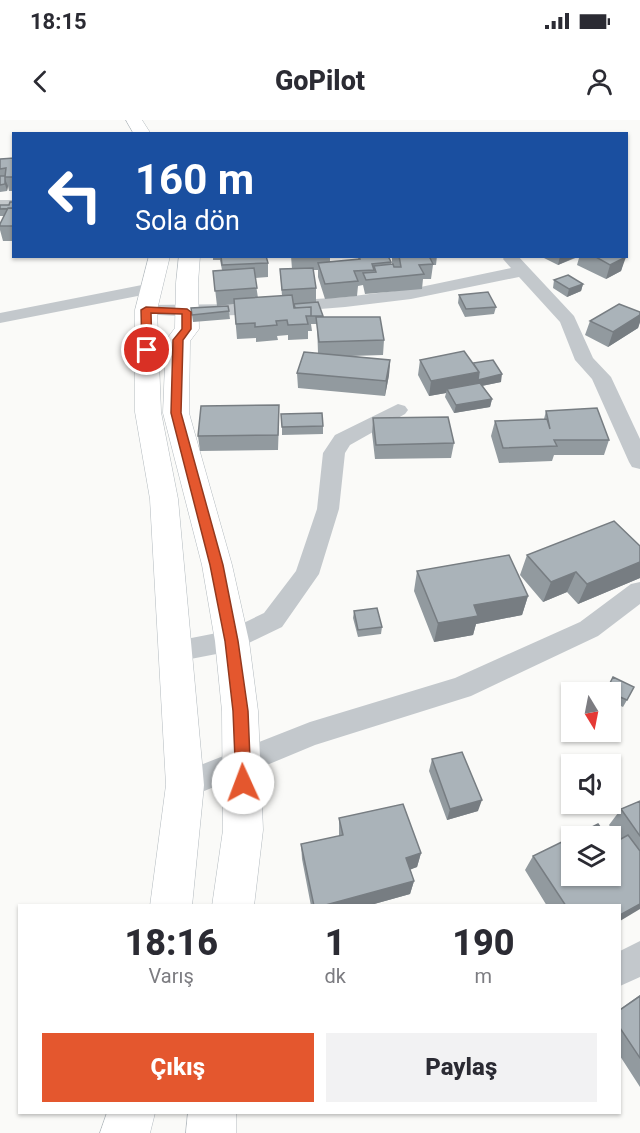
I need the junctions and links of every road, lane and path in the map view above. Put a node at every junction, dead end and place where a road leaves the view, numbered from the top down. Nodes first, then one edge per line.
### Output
1 (159, 258) edge
2 (190, 258) edge
3 (511, 258) edge
4 (523, 271) junction
5 (149, 299) junction
6 (187, 312) junction
7 (0, 318) edge
8 (398, 410) dead end
9 (640, 462) edge
10 (640, 591) edge
11 (231, 641) junction
12 (175, 651) junction
13 (243, 760) junction
14 (185, 785) junction
15 (171, 904) edge
16 (233, 904) edge
17 (640, 958) edge
18 (621, 968) edge
19 (131, 1114) edge
20 (212, 1114) edge
21 (125, 1133) edge
22 (211, 1133) edge

1 - 5 main road
2 - 6 main road
3 - 4 street
4 - 6 street
4 - 9 street
5 - 6 street
5 - 7 street
5 - 12 main road
6 - 11 main road
8 - 11 street
10 - 13 street
11 - 12 street
11 - 13 main road
12 - 14 main road
13 - 14 street
13 - 16 main road
14 - 15 main road
17 - 18 street
19 - 21 main road
20 - 22 main road

